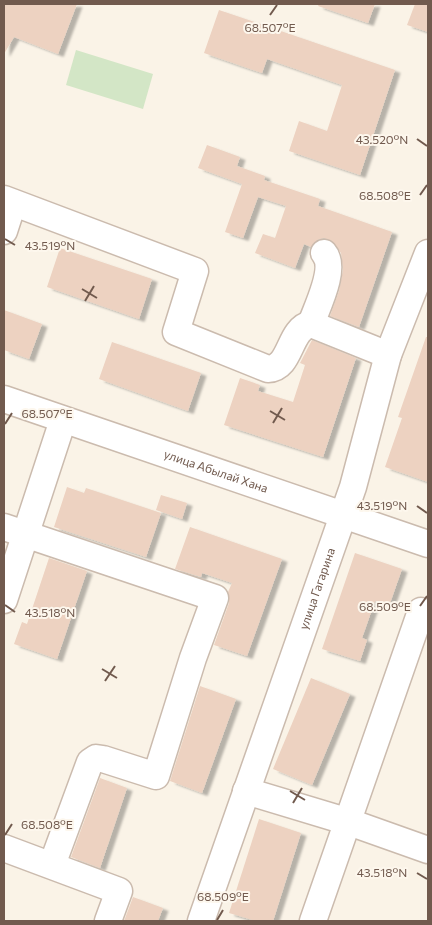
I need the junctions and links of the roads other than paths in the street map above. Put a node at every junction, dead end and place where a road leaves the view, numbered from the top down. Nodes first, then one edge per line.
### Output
1 (8, 201) edge
2 (4, 231) edge
3 (324, 253) dead end
4 (428, 253) edge
5 (311, 324) junction
6 (388, 355) junction
7 (4, 399) edge
8 (63, 420) junction
9 (342, 514) junction
10 (14, 530) edge
11 (428, 544) edge
12 (4, 600) edge
13 (421, 611) dead end
14 (246, 791) junction
15 (349, 822) junction
16 (4, 848) edge
17 (428, 850) edge
18 (52, 865) junction
19 (319, 920) edge
20 (108, 921) edge
21 (202, 921) edge

1 - 2 street
1 - 5 street
3 - 5 street
4 - 6 street, улица Гагарина
5 - 6 street
6 - 9 street, улица Гагарина
7 - 8 street, улица Абылай Хана
8 - 9 street, улица Абылай Хана
8 - 10 street
9 - 11 street, улица Абылай Хана
9 - 14 street, улица Гагарина
10 - 12 street
10 - 18 street
13 - 15 street
14 - 15 street
14 - 21 street, улица Гагарина
15 - 17 street
15 - 19 street
16 - 18 street
18 - 20 street

